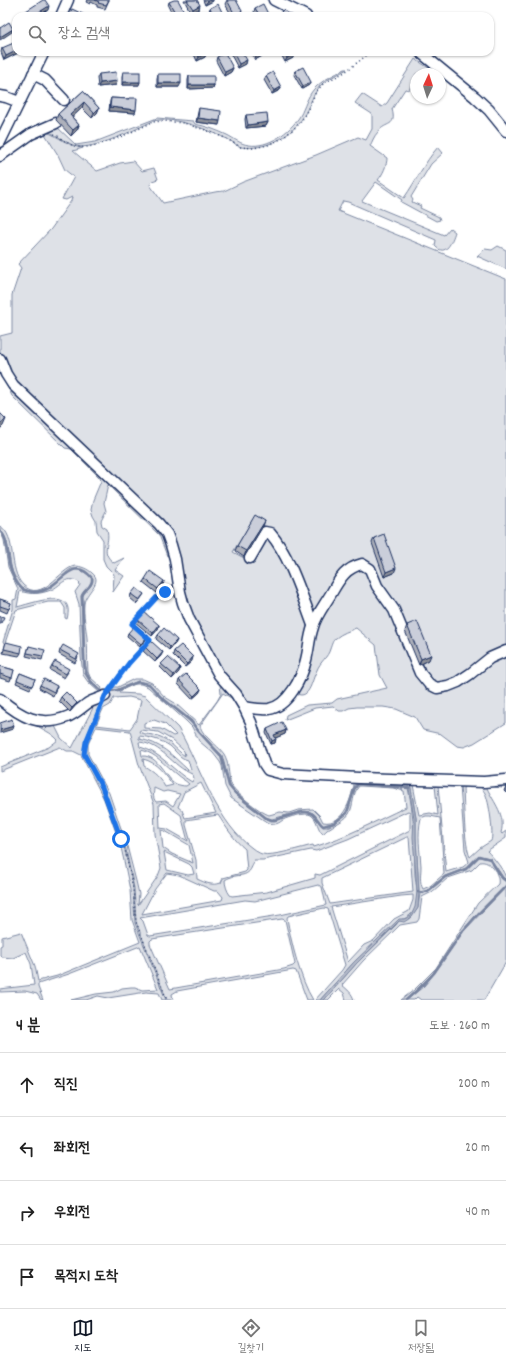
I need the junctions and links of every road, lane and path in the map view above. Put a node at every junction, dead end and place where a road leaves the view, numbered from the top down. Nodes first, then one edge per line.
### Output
1 (68, 0) edge
2 (274, 0) edge
3 (63, 12) edge
4 (298, 12) edge
5 (42, 56) edge
6 (366, 56) edge
7 (425, 56) edge
8 (33, 74) junction
9 (0, 96) edge
10 (64, 100) dead end
11 (19, 102) junction
12 (56, 123) dead end
13 (40, 130) junction
14 (506, 131) edge
15 (0, 142) edge
16 (0, 156) edge
17 (0, 359) edge
18 (250, 558) dead end
19 (179, 589) junction
20 (313, 625) junction
21 (137, 628) edge
22 (146, 636) edge
23 (506, 651) edge
24 (105, 696) junction
25 (0, 699) edge
26 (244, 707) junction
27 (506, 780) edge
28 (167, 1000) edge

1 - 3 street
2 - 4 street
5 - 8 street
6 - 13 path
7 - 14 street
8 - 10 street
8 - 11 street
9 - 11 street
11 - 15 street
12 - 13 street
13 - 16 street
17 - 19 street
18 - 20 street
19 - 21 path
19 - 26 street
20 - 23 street
20 - 26 street
22 - 24 path
24 - 25 street
24 - 28 path
26 - 27 street

